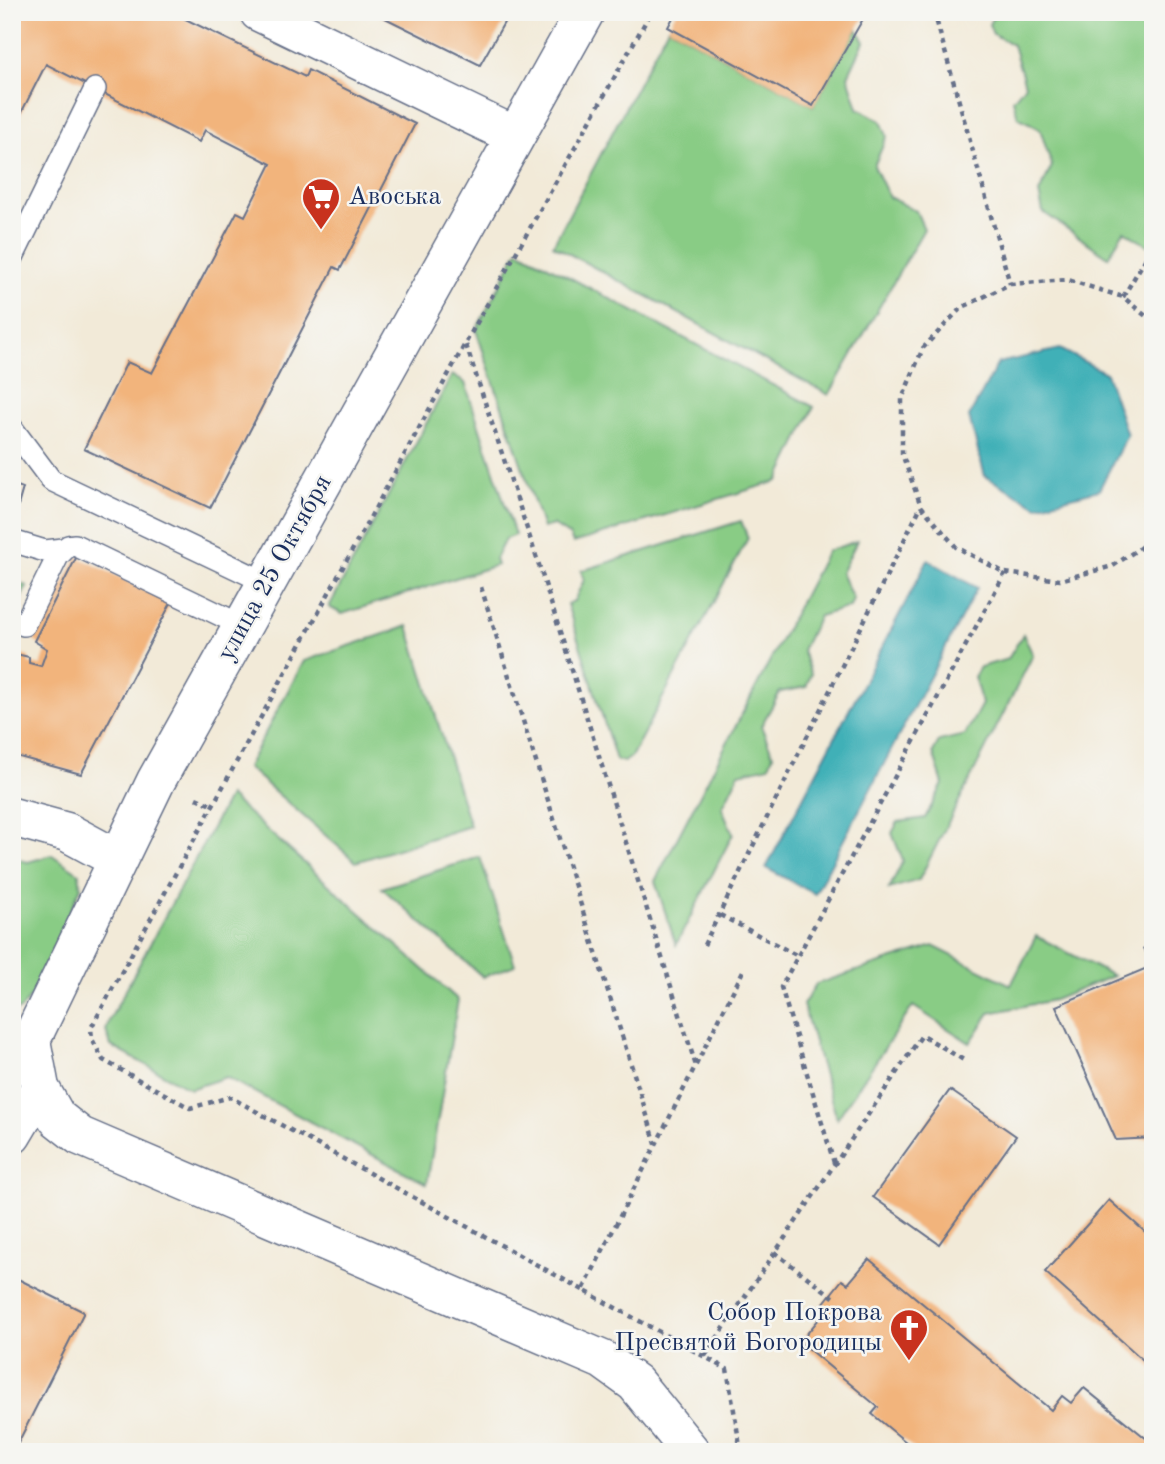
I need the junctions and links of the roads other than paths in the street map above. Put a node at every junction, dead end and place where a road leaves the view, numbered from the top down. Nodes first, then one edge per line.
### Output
1 (259, 12) edge
2 (586, 12) edge
3 (95, 89) dead end
4 (515, 136) junction
5 (12, 259) edge
6 (12, 428) edge
7 (12, 541) edge
8 (63, 549) junction
9 (267, 583) junction
10 (12, 621) edge
11 (243, 626) junction
12 (12, 817) edge
13 (117, 859) junction
14 (21, 1037) edge
15 (40, 1088) junction
16 (12, 1135) edge
17 (691, 1452) edge

1 - 4 street
2 - 4 street, улица 25 Октября
3 - 5 lane
4 - 9 street, улица 25 Октября
6 - 9 lane
7 - 8 lane
8 - 10 lane
8 - 11 lane
9 - 11 street, улица 25 Октября
11 - 13 street, улица 25 Октября
12 - 13 street
13 - 14 street, улица 25 Октября
14 - 15 street, улица 25 Октября
15 - 16 street
15 - 17 street, улица 25 Октября

